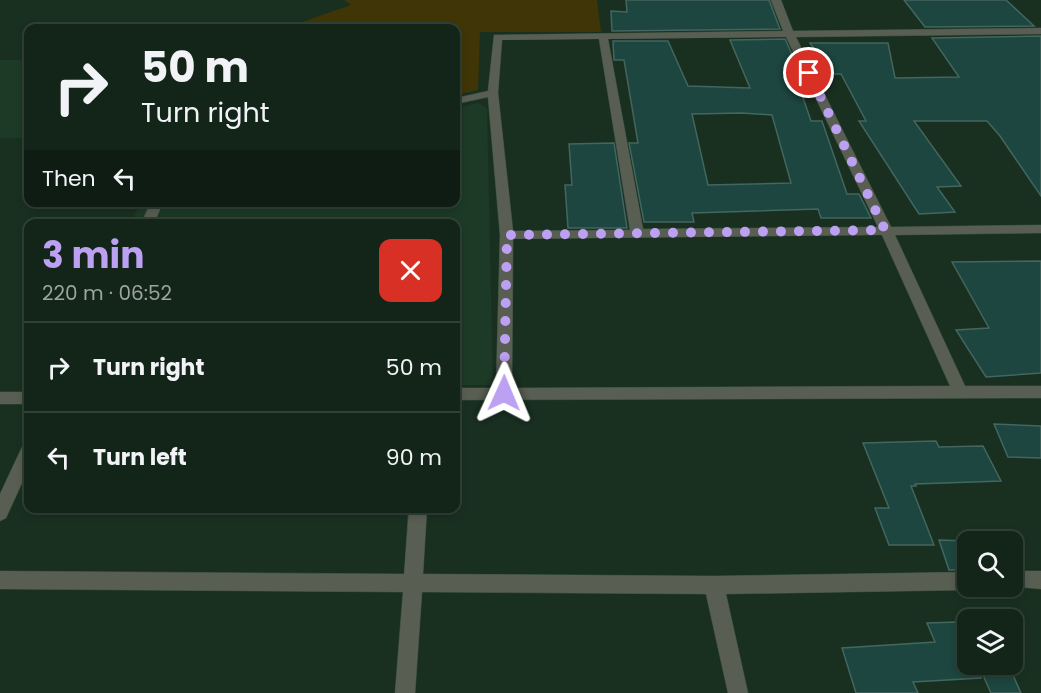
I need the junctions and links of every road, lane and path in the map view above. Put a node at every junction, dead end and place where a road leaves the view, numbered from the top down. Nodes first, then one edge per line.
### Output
1 (776, 0) edge
2 (1041, 31) edge
3 (789, 33) junction
4 (603, 35) junction
5 (493, 93) junction
6 (460, 100) edge
7 (1041, 229) edge
8 (885, 230) junction
9 (638, 233) junction
10 (507, 235) junction
11 (1041, 392) edge
12 (504, 393) junction
13 (960, 393) junction
14 (460, 394) edge
15 (0, 398) edge
16 (24, 398) edge
17 (24, 461) edge
18 (0, 513) edge
19 (418, 513) edge
20 (0, 580) edge
21 (1023, 580) edge
22 (1041, 580) edge
23 (957, 581) edge
24 (412, 584) junction
25 (714, 585) junction
26 (405, 693) edge
27 (738, 693) edge

1 - 3 street
2 - 3 street
3 - 4 street
3 - 8 street
4 - 5 street
4 - 9 street
5 - 6 street
5 - 10 street
7 - 8 street
8 - 9 street
8 - 13 street
9 - 10 street
10 - 12 street
11 - 13 street
12 - 13 street
12 - 14 street
15 - 16 street
17 - 18 street
19 - 24 street
20 - 24 street
21 - 22 street
23 - 25 street
24 - 25 street
24 - 26 street
25 - 27 street

